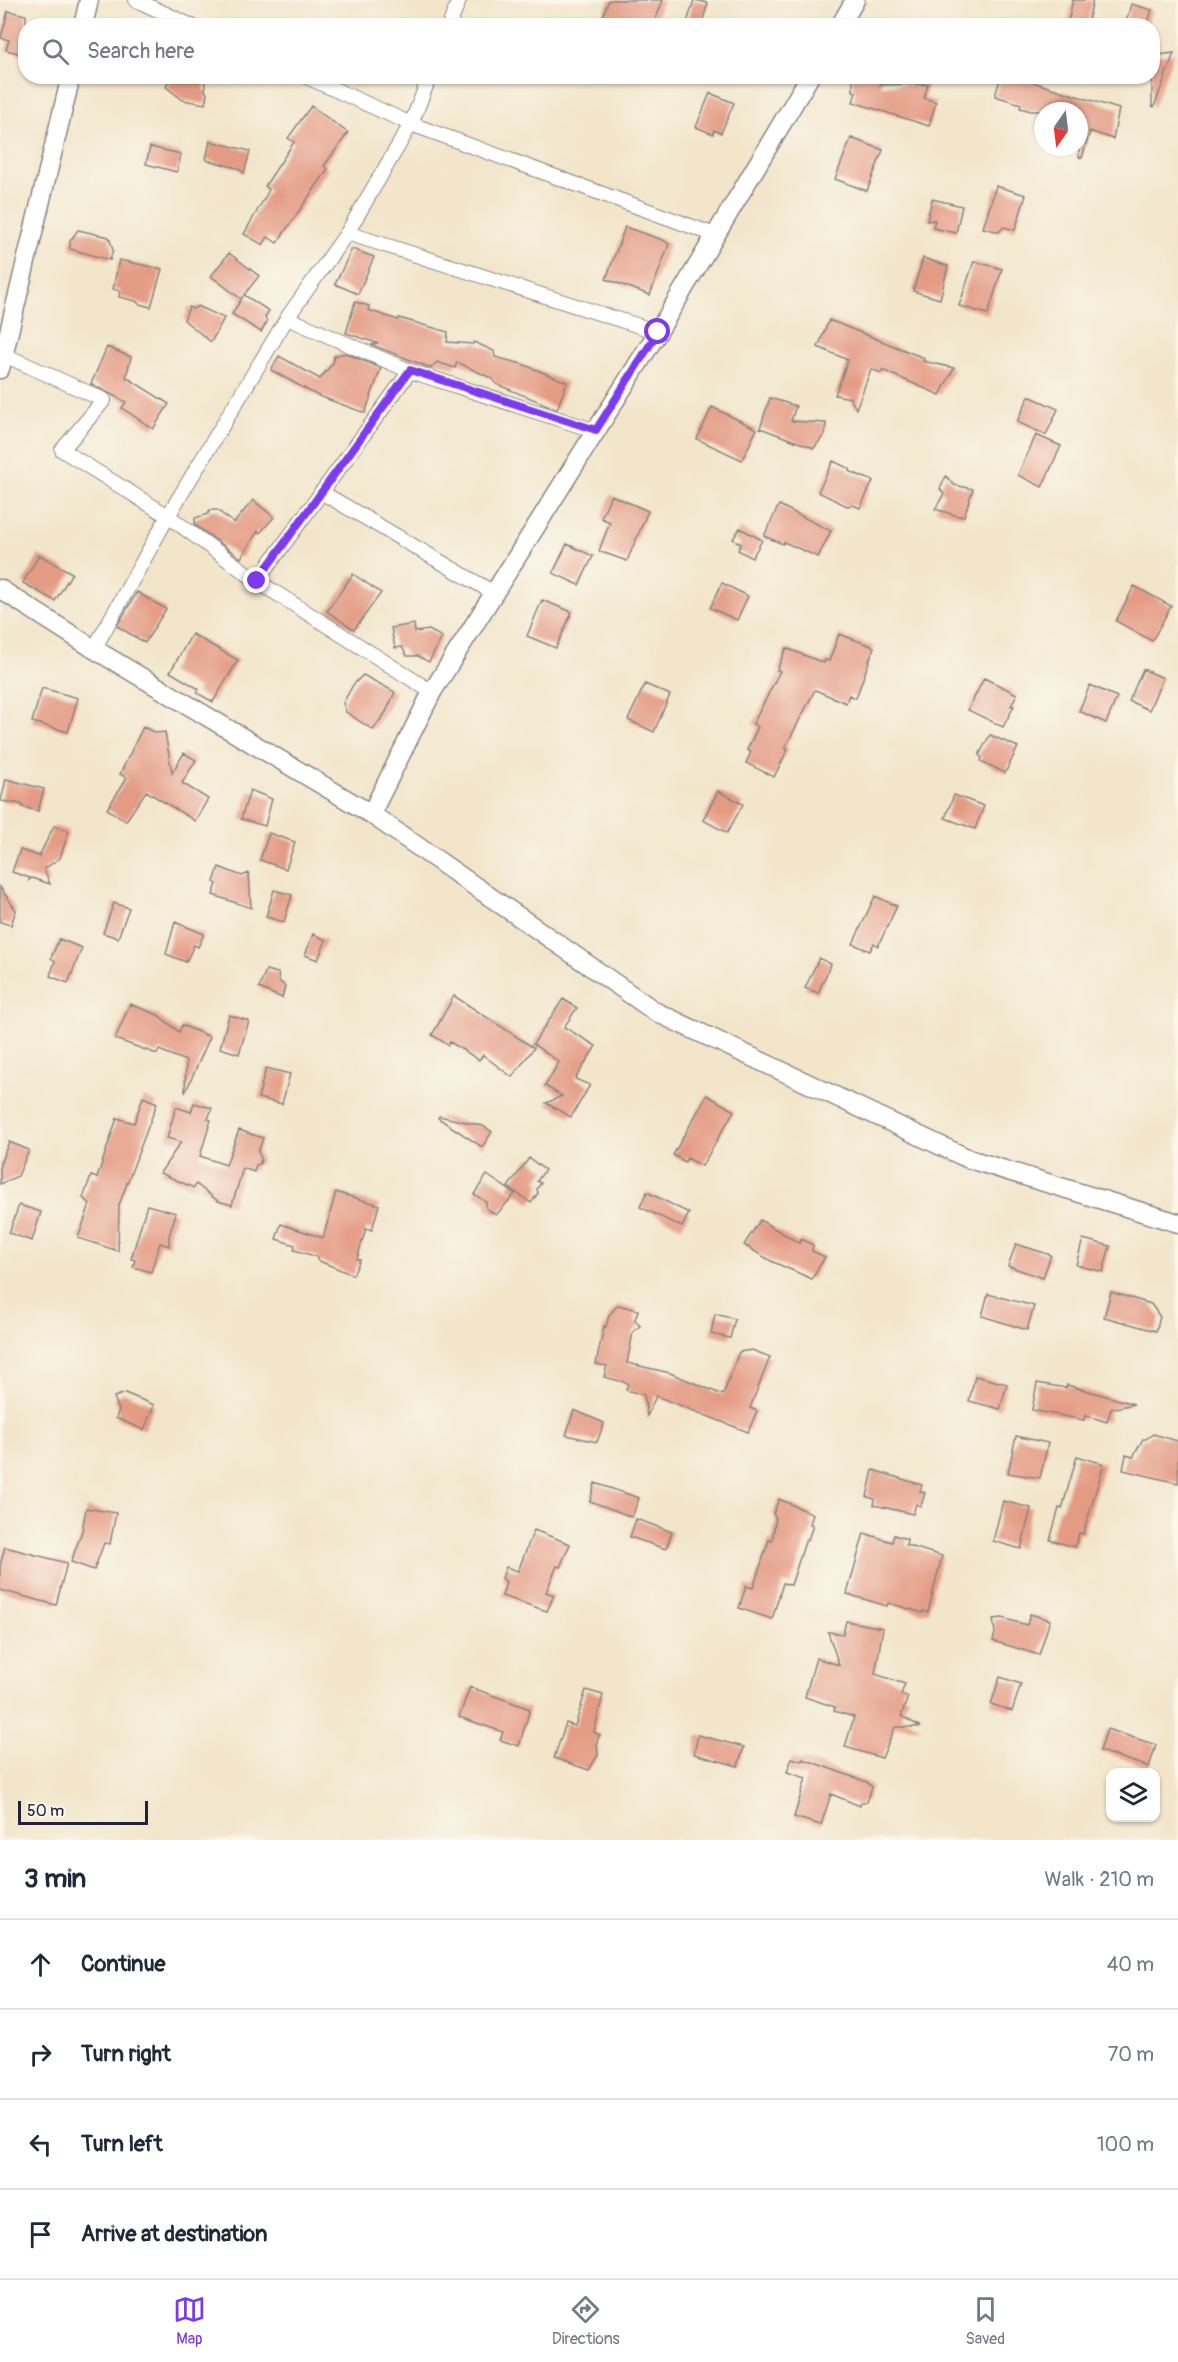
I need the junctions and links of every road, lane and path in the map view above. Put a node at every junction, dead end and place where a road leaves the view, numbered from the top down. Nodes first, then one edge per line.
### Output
1 (89, 0) edge
2 (136, 0) edge
3 (459, 0) edge
4 (855, 0) edge
5 (85, 18) edge
6 (175, 18) edge
7 (452, 18) edge
8 (845, 18) edge
9 (69, 84) edge
10 (323, 84) edge
11 (427, 84) edge
12 (805, 84) edge
13 (411, 124) junction
14 (347, 233) junction
15 (715, 235) junction
16 (287, 318) junction
17 (658, 332) junction
18 (2, 359) edge
19 (410, 370) junction
20 (596, 430) junction
21 (321, 492) junction
22 (168, 516) junction
23 (257, 581) junction
24 (0, 589) edge
25 (494, 592) junction
26 (94, 649) junction
27 (432, 692) junction
28 (371, 814) junction
29 (1178, 1223) edge

1 - 5 street
2 - 6 street
3 - 7 street
4 - 8 street
9 - 18 street
10 - 13 street
11 - 13 street
12 - 15 street
13 - 14 street
13 - 15 street
14 - 16 street
14 - 17 street
15 - 17 street
16 - 19 street
16 - 22 street
17 - 20 street
18 - 22 street
19 - 20 street
19 - 21 street
20 - 25 street
21 - 23 street
21 - 25 street
22 - 23 street
22 - 26 street
23 - 27 street
24 - 26 street
25 - 27 street
26 - 28 street
27 - 28 street
28 - 29 street

